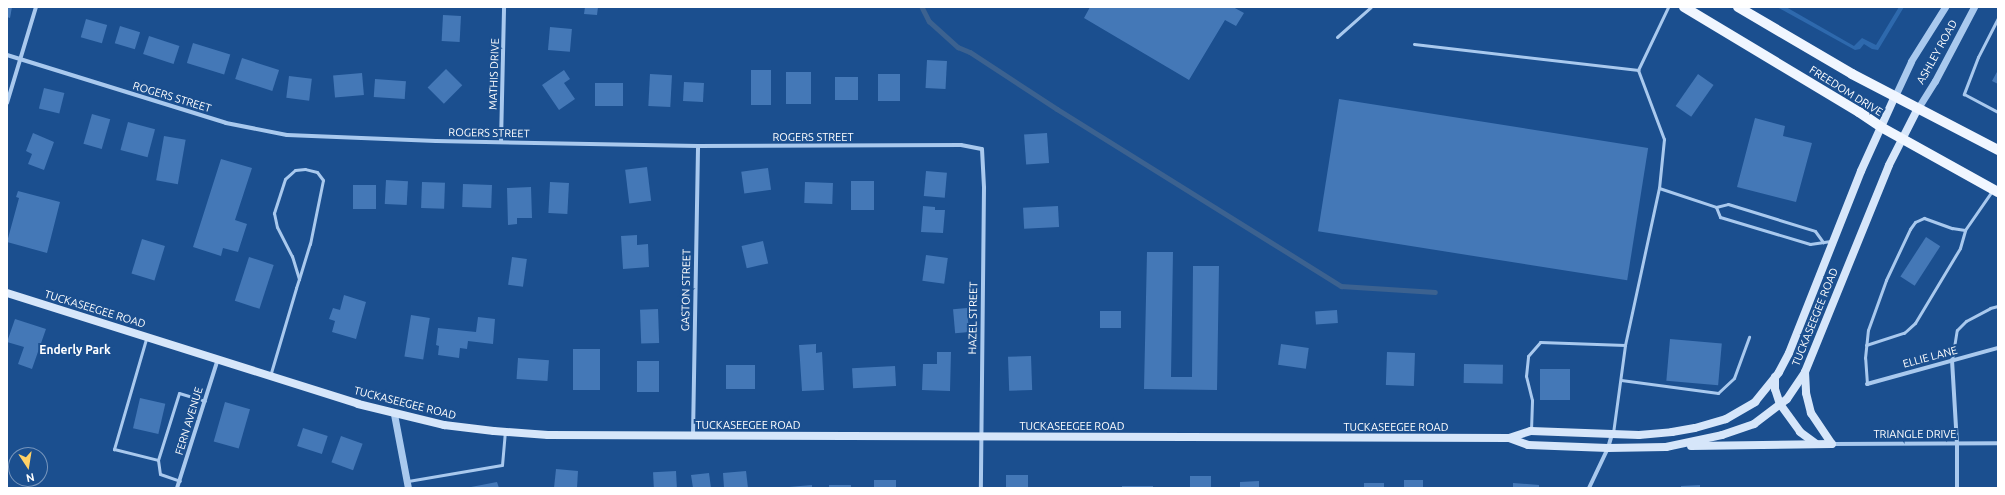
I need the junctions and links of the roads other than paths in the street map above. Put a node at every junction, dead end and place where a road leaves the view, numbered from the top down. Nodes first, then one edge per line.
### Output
1 (36, 7) edge
2 (504, 7) edge
3 (1371, 7) edge
4 (1668, 7) edge
5 (1684, 7) edge
6 (1738, 7) edge
7 (1944, 7) edge
8 (1974, 7) edge
9 (1998, 18) edge
10 (1337, 37) dead end
11 (1414, 44) dead end
12 (7, 56) edge
13 (20, 60) junction
14 (1638, 70) junction
15 (1896, 96) junction
16 (7, 103) edge
17 (1918, 108) junction
18 (1998, 112) edge
19 (1881, 127) junction
20 (1901, 137) junction
21 (501, 142) junction
22 (698, 146) junction
23 (982, 149) joint
24 (1998, 150) edge
25 (1659, 188) junction
26 (1996, 190) edge
27 (1716, 207) junction
28 (1965, 230) junction
29 (1823, 242) junction
30 (1832, 242) junction
31 (299, 279) junction
32 (7, 293) edge
33 (1998, 306) edge
34 (1749, 336) dead end
35 (147, 337) junction
36 (1625, 345) junction
37 (1866, 345) junction
38 (1998, 348) edge
39 (218, 359) junction
40 (1952, 360) junction
41 (1805, 372) junction
42 (270, 376) junction
43 (1775, 377) junction
44 (1621, 380) junction
45 (1867, 384) joint
46 (205, 401) junction
47 (1780, 404) junction
48 (394, 414) junction
49 (505, 432) junction
50 (1531, 432) junction
51 (1612, 434) junction
52 (693, 435) junction
53 (981, 437) junction
54 (1509, 438) junction
55 (1816, 443) junction
56 (1957, 443) junction
57 (1998, 443) edge
58 (1832, 444) junction
59 (1666, 447) junction
60 (1608, 448) junction
61 (158, 460) junction
62 (180, 481) junction
63 (407, 485) edge
64 (178, 488) edge
65 (980, 488) edge
66 (1589, 488) edge
67 (1957, 488) edge

1 - 13 street
2 - 21 street, MATHIS DRIVE
3 - 10 lane
4 - 14 lane
5 - 19 main road, FREEDOM DRIVE
6 - 15 main road, FREEDOM DRIVE
7 - 15 street, ASHLEY ROAD
8 - 17 street, ASHLEY ROAD
9 - 18 lane
11 - 14 lane
12 - 13 street, ROGERS STREET
13 - 16 street
13 - 21 street, ROGERS STREET
14 - 25 lane
15 - 17 main road, FREEDOM DRIVE
15 - 19 main road, TUCKASEEGEE ROAD
17 - 20 main road, TUCKASEEGEE ROAD
17 - 24 main road, FREEDOM DRIVE
19 - 20 main road, FREEDOM DRIVE
19 - 30 main road, TUCKASEEGEE ROAD
20 - 26 main road, FREEDOM DRIVE
20 - 41 main road, TUCKASEEGEE ROAD
21 - 22 street, ROGERS STREET
22 - 23 street, ROGERS STREET
22 - 52 street, GASTON STREET
23 - 53 street, HAZEL STREET
25 - 27 lane
25 - 36 lane
26 - 28 lane
27 - 29 lane
27 - 29 lane
28 - 37 lane
28 - 37 lane
29 - 30 lane
30 - 43 main road, TUCKASEEGEE ROAD
31 - 31 lane
31 - 42 lane
32 - 35 main road, TUCKASEEGEE ROAD
33 - 40 lane
34 - 44 lane
35 - 39 main road, TUCKASEEGEE ROAD
35 - 61 lane
36 - 44 lane
36 - 50 lane
37 - 45 lane
38 - 40 street, ELLIE LANE
39 - 42 main road, TUCKASEEGEE ROAD
39 - 46 street, FERN AVENUE
40 - 45 street, ELLIE LANE
40 - 56 street
41 - 47 main road, TUCKASEEGEE ROAD
41 - 58 main road
42 - 48 main road, TUCKASEEGEE ROAD
43 - 47 main road
43 - 51 main road, TUCKASEEGEE ROAD
44 - 51 lane
46 - 61 lane
46 - 62 street, FERN AVENUE
47 - 55 main road
47 - 59 main road, TUCKASEEGEE ROAD
48 - 49 main road, TUCKASEEGEE ROAD
48 - 63 street
49 - 52 main road, TUCKASEEGEE ROAD
49 - 63 lane
50 - 51 main road, TUCKASEEGEE ROAD
50 - 54 main road, TUCKASEEGEE ROAD
51 - 60 street
52 - 53 main road, TUCKASEEGEE ROAD
53 - 54 main road, TUCKASEEGEE ROAD
53 - 65 street, HAZEL STREET
54 - 60 main road, TUCKASEEGEE ROAD
55 - 58 main road
55 - 59 main road
56 - 57 street, TRIANGLE DRIVE
56 - 58 street, TRIANGLE DRIVE
56 - 67 street
59 - 60 main road, TUCKASEEGEE ROAD
60 - 66 street
61 - 62 lane
62 - 64 street, FERN AVENUE

